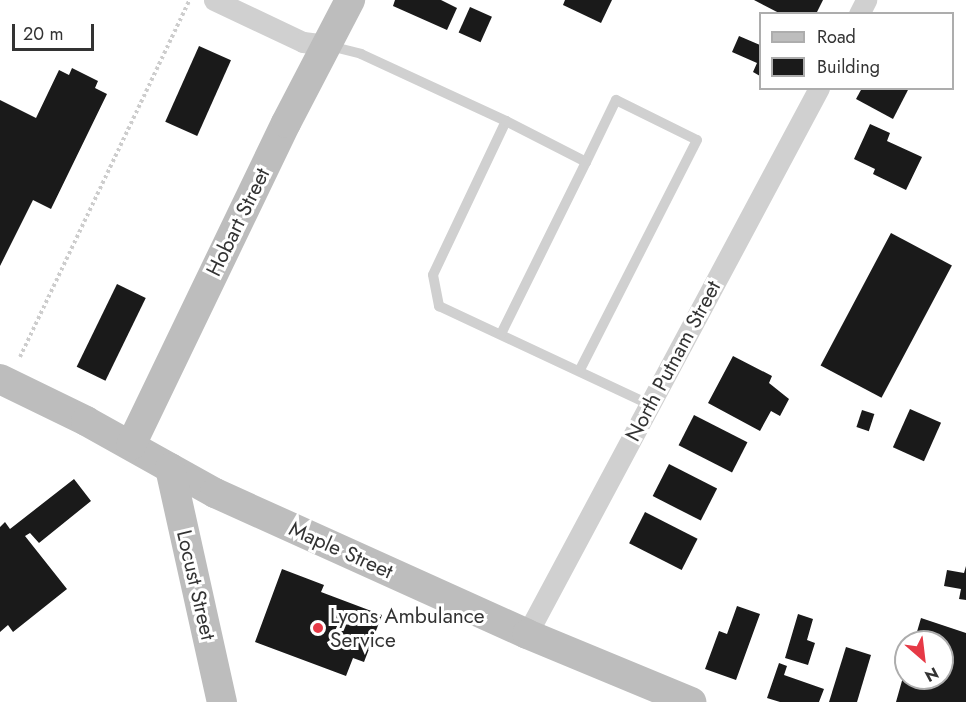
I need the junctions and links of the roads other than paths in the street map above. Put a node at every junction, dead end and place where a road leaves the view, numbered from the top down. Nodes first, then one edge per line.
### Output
1 (214, 0) edge
2 (350, 0) edge
3 (327, 45) junction
4 (818, 90) edge
5 (506, 121) junction
6 (586, 162) junction
7 (501, 334) junction
8 (10, 368) edge
9 (580, 370) junction
10 (650, 405) junction
11 (131, 445) junction
12 (170, 468) junction
13 (527, 634) junction
14 (222, 702) edge
15 (691, 702) edge

1 - 3 street
2 - 3 main road, Hobart Street
3 - 5 lane
3 - 11 main road, Hobart Street
4 - 10 street, North Putnam Street
5 - 6 lane
5 - 7 lane
6 - 7 lane
6 - 9 lane
7 - 9 lane
8 - 11 main road, Maple Street
9 - 10 lane
10 - 13 street, North Putnam Street
11 - 12 main road, Maple Street
12 - 13 main road, Maple Street
12 - 14 main road, Locust Street
13 - 15 main road, Maple Street

